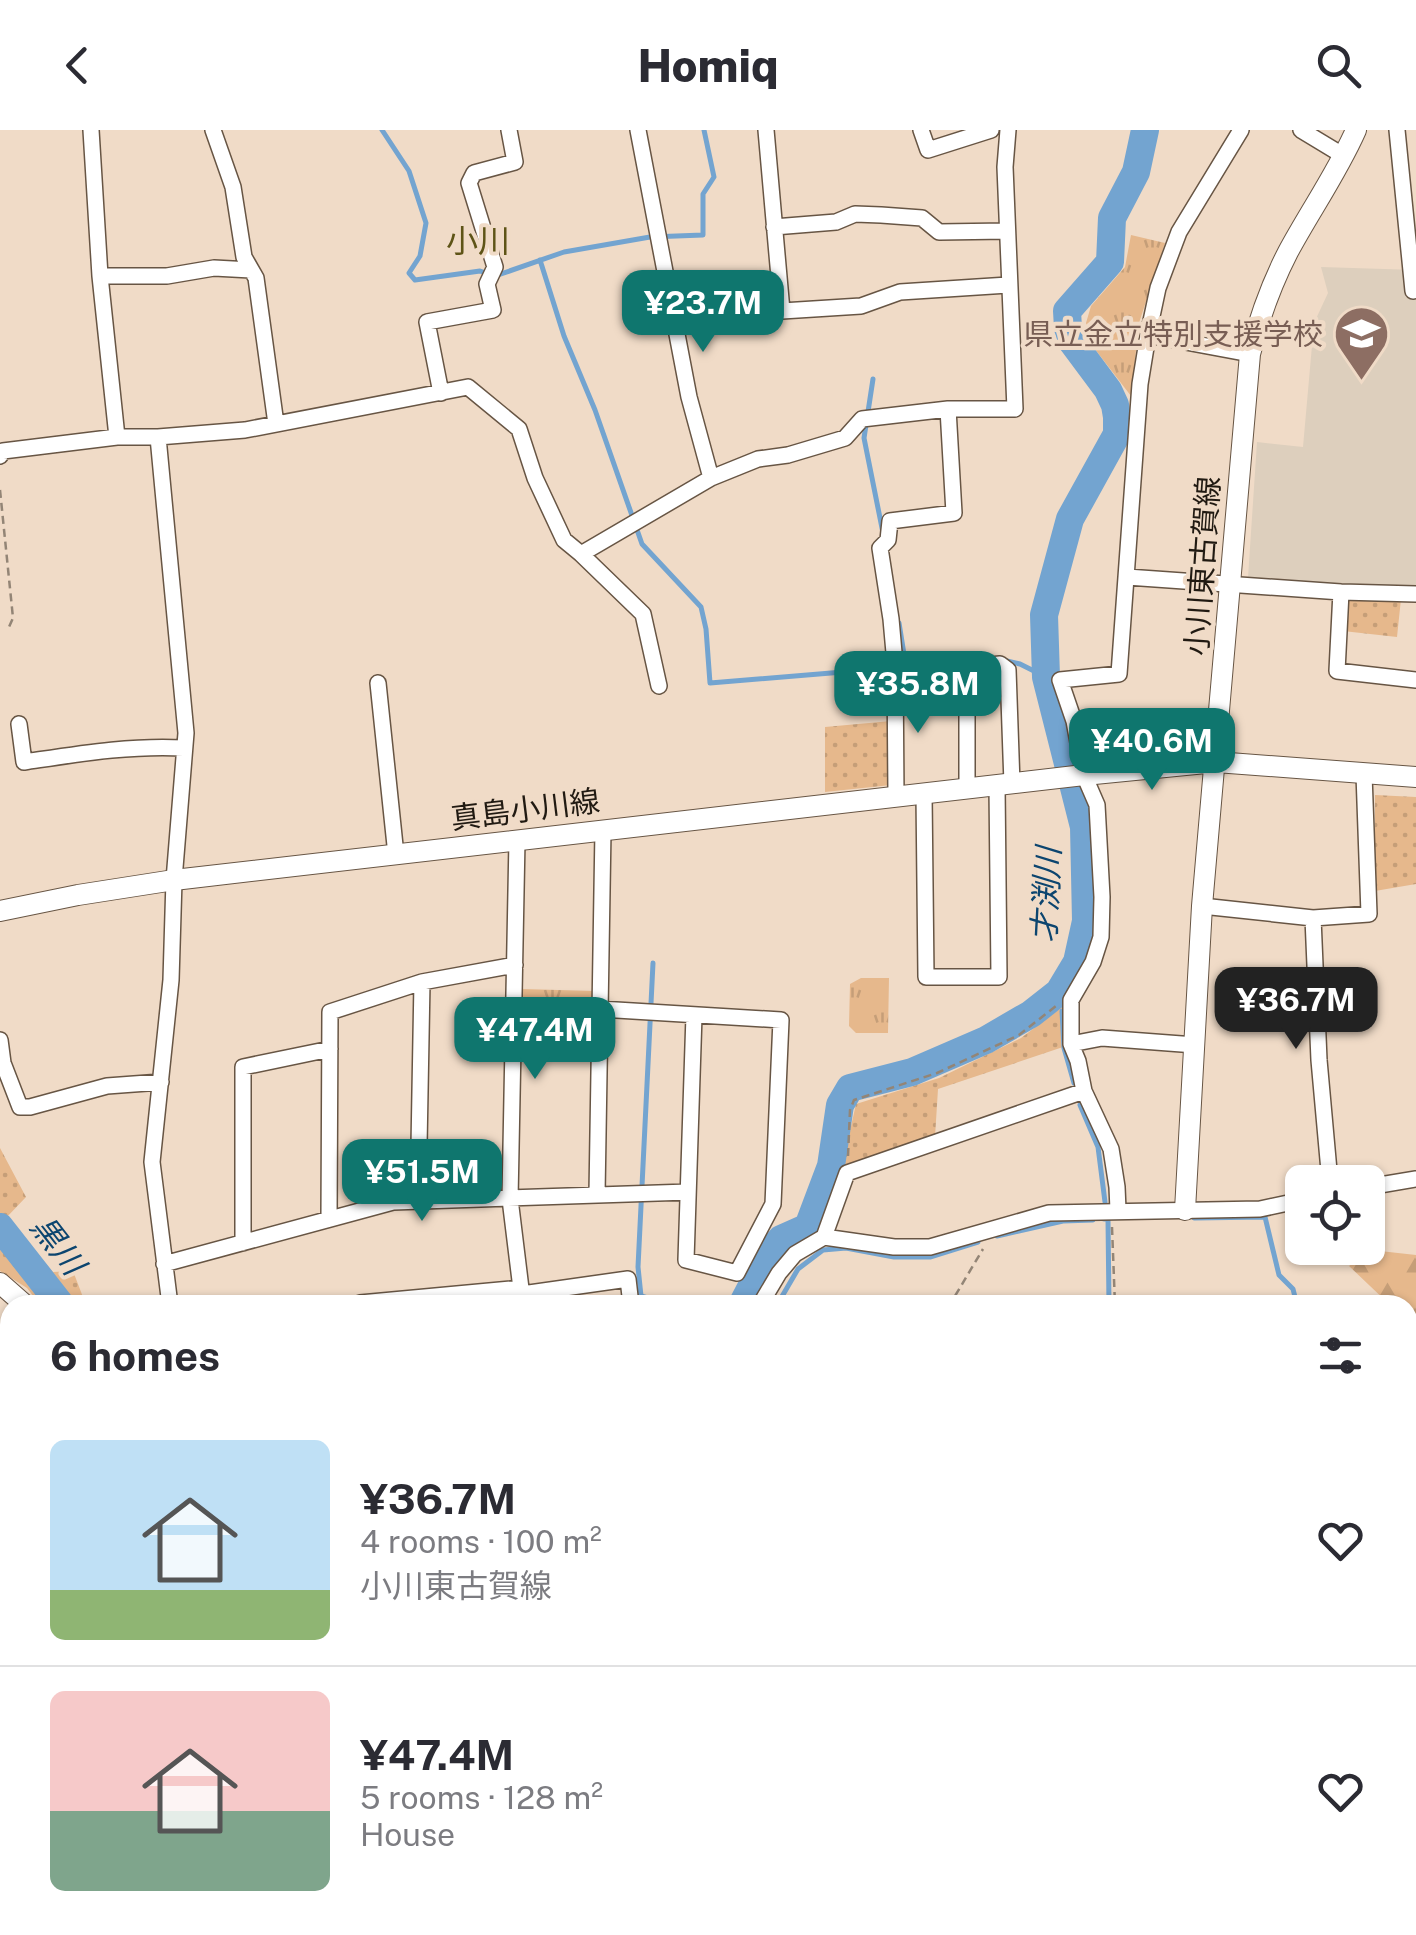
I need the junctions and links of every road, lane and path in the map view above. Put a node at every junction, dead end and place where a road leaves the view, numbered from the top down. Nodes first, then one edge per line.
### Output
1 (91, 130) edge
2 (213, 130) edge
3 (509, 130) edge
4 (638, 130) edge
5 (766, 130) edge
6 (921, 130) edge
7 (992, 130) edge
8 (1008, 130) edge
9 (1241, 130) edge
10 (1301, 130) edge
11 (1356, 130) edge
12 (1397, 130) edge
13 (1344, 156) junction
14 (774, 227) junction
15 (1007, 231) junction
16 (251, 270) junction
17 (100, 276) junction
18 (1008, 284) junction
19 (1414, 291) dead end
20 (1148, 335) junction
21 (1250, 354) junction
22 (441, 392) junction
23 (948, 410) junction
24 (276, 424) junction
25 (117, 437) junction
26 (158, 437) junction
27 (0, 456) edge
28 (710, 478) junction
29 (0, 490) edge
30 (581, 554) junction
31 (1127, 577) junction
32 (1231, 584) junction
33 (1341, 592) junction
34 (1416, 594) edge
35 (9, 627) dead end
36 (967, 668) junction
37 (896, 669) junction
38 (1416, 680) edge
39 (378, 683) dead end
40 (659, 686) dead end
41 (19, 724) dead end
42 (184, 748) junction
43 (1216, 762) junction
44 (1364, 774) junction
45 (1084, 775) junction
46 (1416, 777) edge
47 (1005, 785) junction
48 (966, 789) junction
49 (924, 794) junction
50 (896, 798) junction
51 (603, 830) junction
52 (516, 840) junction
53 (396, 855) junction
54 (174, 880) junction
55 (1202, 906) junction
56 (0, 911) edge
57 (1313, 918) junction
58 (515, 966) junction
59 (422, 982) junction
60 (1071, 1000) junction
61 (600, 1009) junction
62 (694, 1015) junction
63 (0, 1040) edge
64 (1072, 1044) junction
65 (1195, 1046) junction
66 (330, 1049) junction
67 (162, 1082) junction
68 (1084, 1090) junction
69 (1328, 1165) edge
70 (847, 1173) junction
71 (1416, 1179) edge
72 (1385, 1185) edge
73 (688, 1192) junction
74 (597, 1194) junction
75 (510, 1198) junction
76 (418, 1202) junction
77 (1285, 1204) edge
78 (1115, 1210) junction
79 (1184, 1210) junction
80 (329, 1219) junction
81 (996, 1227) junction
82 (824, 1236) junction
83 (243, 1243) junction
84 (164, 1264) junction
85 (169, 1295) edge
86 (522, 1295) edge
87 (528, 1295) edge
88 (630, 1295) edge
89 (766, 1295) edge
90 (956, 1295) edge
91 (1115, 1295) edge

1 - 17 street
2 - 16 street
3 - 22 street
4 - 28 street
5 - 14 street
6 - 7 street
8 - 15 street
9 - 20 street
10 - 13 street
11 - 13 street, 小川東古賀線
12 - 19 street
13 - 21 street, 小川東古賀線
14 - 15 street
14 - 18 street
15 - 18 street
16 - 17 street
16 - 24 street
17 - 25 street
18 - 23 street
20 - 21 street
20 - 31 street
21 - 32 street, 小川東古賀線
22 - 24 street
22 - 30 street
23 - 28 street
23 - 37 street
24 - 26 street
25 - 26 street
25 - 27 street
26 - 42 street
28 - 30 street
29 - 35 path
30 - 40 street
31 - 32 street
31 - 45 street
32 - 33 street
32 - 43 street, 小川東古賀線
33 - 34 street
33 - 38 street
36 - 37 street
36 - 47 street
36 - 48 street
37 - 50 street
39 - 53 street
41 - 42 street
42 - 54 street
43 - 44 street
43 - 45 street
43 - 55 street, 小川東古賀線
44 - 46 street
44 - 57 street
45 - 47 street, 真島小川線
45 - 60 street
47 - 48 street, 真島小川線
47 - 49 street
48 - 49 street, 真島小川線
49 - 50 street, 真島小川線
50 - 51 street, 真島小川線
51 - 52 street, 真島小川線
51 - 61 street
52 - 53 street, 真島小川線
52 - 58 street
53 - 54 street, 真島小川線
54 - 56 street, 真島小川線
54 - 67 street
55 - 57 street
55 - 65 street, 小川東古賀線
57 - 69 street
58 - 59 street
58 - 75 street
59 - 66 street
59 - 76 street
60 - 64 street
60 - 70 path
61 - 62 street
61 - 74 street
62 - 73 street
62 - 73 street
63 - 67 street
64 - 65 street
64 - 68 street
65 - 79 street, 小川東古賀線
66 - 80 street
66 - 83 street
67 - 84 street
68 - 70 street
68 - 78 street
70 - 82 street
71 - 72 street
73 - 74 street
74 - 75 street
75 - 76 street
75 - 86 street
76 - 80 street
77 - 79 street
78 - 79 street
78 - 81 street
78 - 91 path
80 - 83 street
81 - 82 street
81 - 90 path
82 - 89 street
83 - 84 street
84 - 85 street
87 - 88 street

